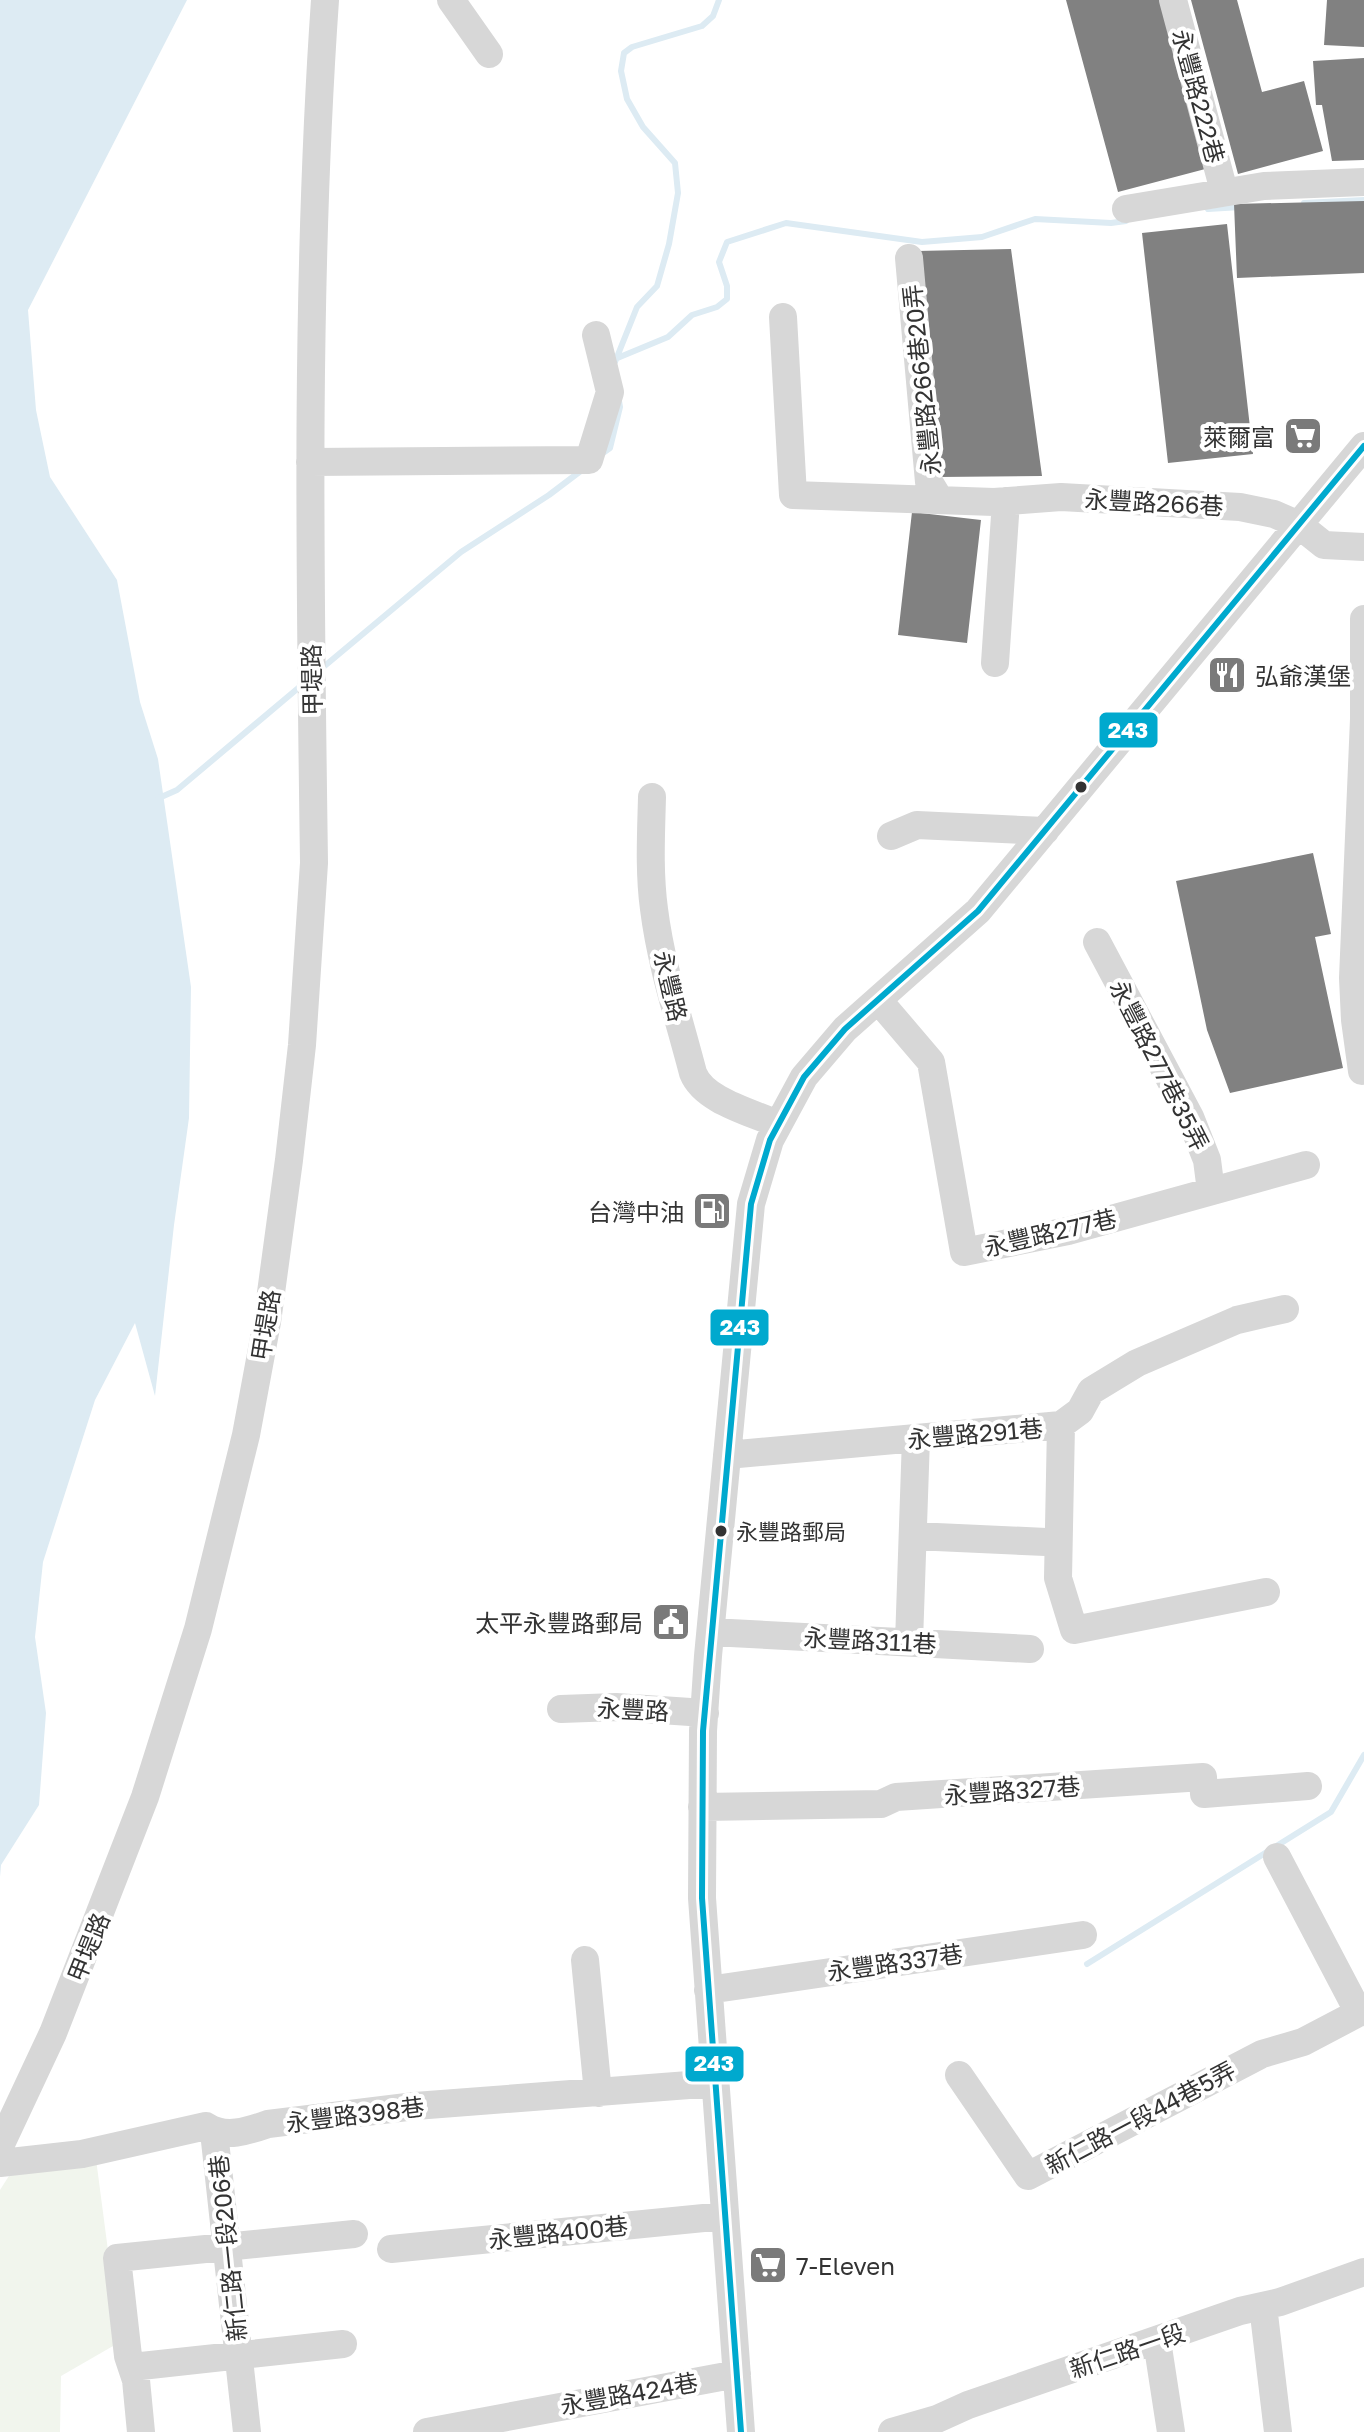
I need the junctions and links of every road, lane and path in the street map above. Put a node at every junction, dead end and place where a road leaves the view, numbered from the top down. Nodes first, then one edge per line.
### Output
1 (325, 0) edge
2 (451, 0) edge
3 (1173, 0) edge
4 (489, 54) dead end
5 (1364, 182) edge
6 (1224, 191) junction
7 (1126, 209) dead end
8 (909, 258) dead end
9 (783, 317) dead end
10 (596, 335) dead end
11 (1364, 446) edge
12 (310, 462) junction
13 (940, 500) junction
14 (1006, 501) junction
15 (1299, 525) junction
16 (1364, 547) edge
17 (1364, 619) edge
18 (995, 663) dead end
19 (652, 797) dead end
20 (1045, 831) junction
21 (891, 836) dead end
22 (1097, 942) dead end
23 (879, 1001) junction
24 (1362, 1071) dead end
25 (777, 1124) junction
26 (1306, 1165) dead end
27 (1211, 1191) junction
28 (1285, 1309) dead end
29 (1061, 1425) junction
30 (916, 1438) junction
31 (727, 1455) junction
32 (914, 1536) junction
33 (1046, 1542) dead end
34 (1266, 1592) dead end
35 (711, 1632) junction
36 (909, 1642) junction
37 (1030, 1649) dead end
38 (561, 1709) dead end
39 (705, 1713) junction
40 (1308, 1786) dead end
41 (702, 1807) junction
42 (1277, 1857) dead end
43 (1083, 1935) dead end
44 (585, 1960) dead end
45 (708, 1990) junction
46 (1361, 2011) edge
47 (959, 2075) dead end
48 (715, 2083) junction
49 (598, 2093) junction
50 (214, 2132) junction
51 (0, 2146) edge
52 (0, 2163) edge
53 (724, 2216) junction
54 (354, 2234) dead end
55 (227, 2248) junction
56 (391, 2249) dead end
57 (1364, 2272) edge
58 (1263, 2306) junction
59 (1157, 2341) junction
60 (343, 2344) dead end
61 (238, 2354) junction
62 (132, 2367) junction
63 (737, 2374) junction
64 (956, 2421) edge
65 (141, 2432) edge
66 (247, 2432) edge
67 (427, 2432) edge
68 (741, 2432) edge
69 (892, 2432) edge
70 (1171, 2432) edge
71 (1278, 2432) edge

1 - 12 street, 甲堤路
2 - 4 street
3 - 6 street, 永豐路222巷
5 - 6 street, 永豐路222巷
6 - 7 street, 永豐路222巷
8 - 13 street, 永豐路266巷20弄
9 - 13 street, 永豐路266巷
10 - 12 street
11 - 15 street, 永豐路
12 - 51 street, 甲堤路
13 - 14 street, 永豐路266巷
14 - 15 street, 永豐路266巷
14 - 18 street
15 - 16 street, 永豐路266巷
15 - 20 street, 永豐路
17 - 24 street
19 - 25 street, 永豐路
20 - 21 street
20 - 23 street, 永豐路
22 - 27 street, 永豐路277巷35弄
23 - 25 street, 永豐路
23 - 27 street, 永豐路277巷
25 - 31 street, 永豐路
26 - 27 street, 永豐路277巷
28 - 29 street, 永豐路291巷
29 - 30 street, 永豐路291巷
29 - 34 street
30 - 31 street, 永豐路291巷
30 - 32 street
31 - 35 street, 永豐路
32 - 33 street
32 - 36 street
35 - 36 street, 永豐路311巷
35 - 39 street, 永豐路
36 - 37 street, 永豐路311巷
38 - 39 street, 永豐路
39 - 41 street, 永豐路
40 - 41 street, 永豐路327巷
41 - 45 street, 永豐路
42 - 46 street
43 - 45 street, 永豐路337巷
44 - 49 street
45 - 48 street, 永豐路
46 - 47 street, 新仁路一段44巷5弄
48 - 49 street, 永豐路398巷
48 - 53 street, 永豐路
49 - 50 street, 永豐路398巷
50 - 52 street, 永豐路398巷
50 - 55 street, 新仁路一段206巷
53 - 56 street, 永豐路400巷
53 - 63 street, 永豐路
54 - 55 street
55 - 61 street, 新仁路一段206巷
55 - 62 street
57 - 58 street, 新仁路一段
58 - 59 street, 新仁路一段
58 - 71 street
59 - 64 street, 新仁路一段
59 - 70 street
60 - 61 street
61 - 62 street, 新仁路一段206巷
61 - 66 street
62 - 65 street
63 - 67 street, 永豐路424巷
63 - 68 street, 永豐路
64 - 69 street, 新仁路一段

